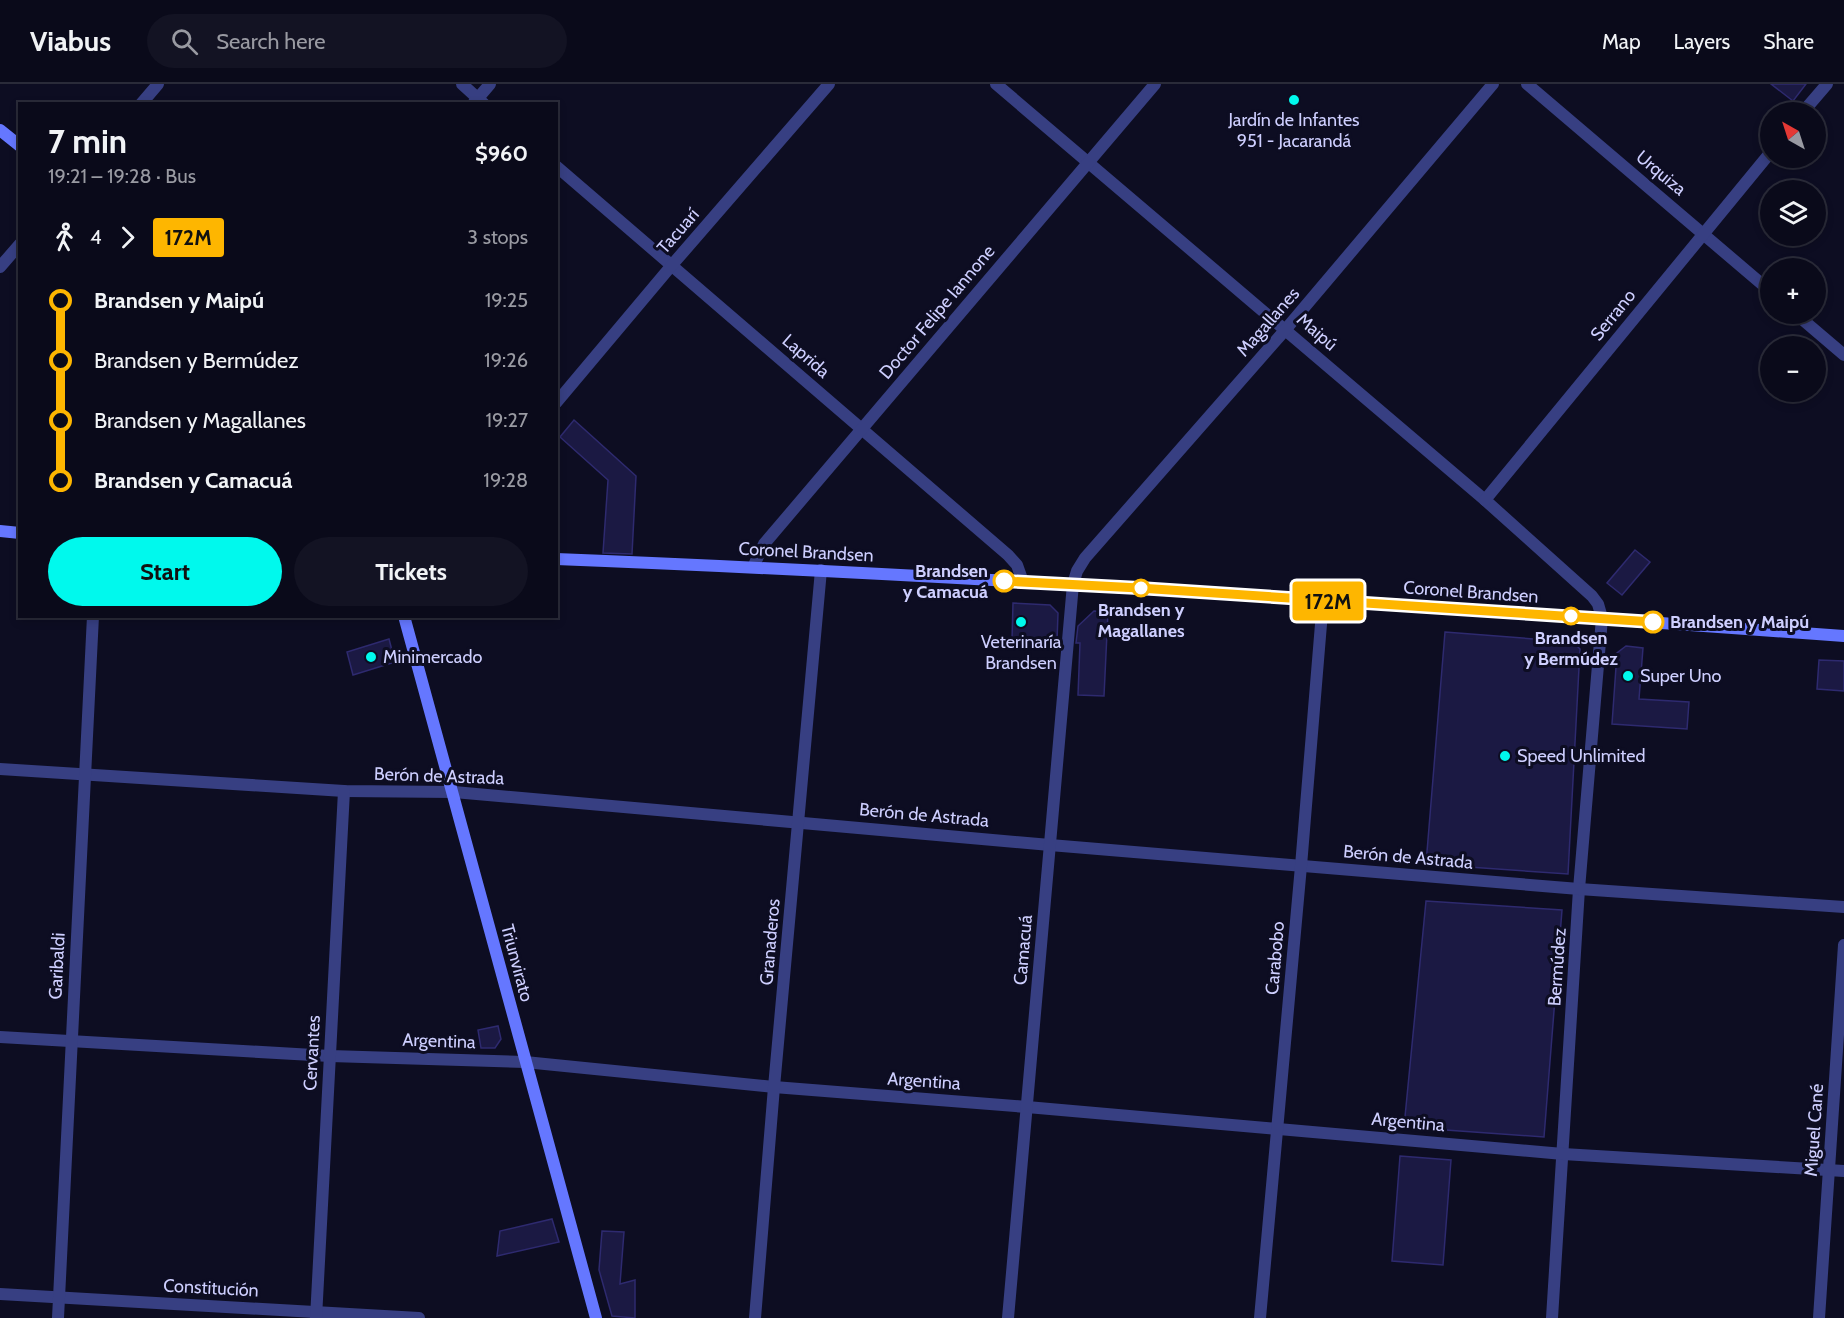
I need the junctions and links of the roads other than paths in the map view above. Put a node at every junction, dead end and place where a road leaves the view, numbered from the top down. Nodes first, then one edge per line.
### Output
1 (158, 84) edge
2 (462, 84) edge
3 (490, 84) edge
4 (829, 84) edge
5 (996, 84) edge
6 (1155, 84) edge
7 (1493, 84) edge
8 (1527, 84) edge
9 (1827, 84) edge
10 (143, 102) edge
11 (478, 102) edge
12 (1812, 102) edge
13 (0, 130) edge
14 (18, 144) edge
15 (1088, 163) junction
16 (1760, 165) edge
17 (558, 168) edge
18 (1703, 233) junction
19 (18, 246) edge
20 (672, 265) junction
21 (0, 267) edge
22 (1760, 282) edge
23 (1808, 324) edge
24 (1286, 329) junction
25 (1844, 355) edge
26 (559, 396) edge
27 (862, 428) junction
28 (1485, 500) junction
29 (0, 531) edge
30 (18, 533) edge
31 (558, 559) edge
32 (753, 567) junction
33 (821, 570) junction
34 (1023, 582) junction
35 (1073, 584) junction
36 (1323, 600) junction
37 (93, 618) edge
38 (405, 618) edge
39 (1602, 618) junction
40 (1844, 636) edge
41 (0, 769) edge
42 (85, 774) junction
43 (344, 790) junction
44 (453, 792) junction
45 (799, 822) junction
46 (1050, 845) junction
47 (1301, 866) junction
48 (1580, 889) junction
49 (1844, 908) edge
50 (1844, 945) edge
51 (0, 1037) edge
52 (70, 1041) junction
53 (330, 1056) junction
54 (525, 1062) junction
55 (774, 1088) junction
56 (1027, 1107) junction
57 (1278, 1128) junction
58 (1563, 1154) junction
59 (1830, 1170) junction
60 (1844, 1171) edge
61 (0, 1294) edge
62 (59, 1297) junction
63 (316, 1315) edge
64 (58, 1318) edge
65 (419, 1318) edge
66 (596, 1318) edge
67 (755, 1318) edge
68 (1008, 1318) edge
69 (1260, 1318) edge
70 (1552, 1318) edge
71 (1819, 1318) edge

1 - 10 street
2 - 11 street
3 - 11 street
4 - 20 street, Tacuarí
5 - 15 street, Maipú
6 - 15 street, Doctor Felipe Iannone
7 - 24 street, Magallanes
8 - 18 street, Urquiza
9 - 12 street
13 - 14 street
15 - 24 street, Maipú
15 - 27 street, Doctor Felipe Iannone
16 - 18 street, Serrano
17 - 20 street, Laprida
18 - 22 street, Urquiza
18 - 28 street, Serrano
19 - 21 street
20 - 26 street, Tacuarí
20 - 27 street, Laprida
23 - 25 street
24 - 28 street, Maipú
24 - 35 street, Magallanes
27 - 32 street, Doctor Felipe Iannone
27 - 34 street, Laprida
28 - 39 street, Maipú
29 - 30 street
31 - 32 street, Coronel Brandsen
32 - 33 street, Coronel Brandsen
33 - 34 street, Coronel Brandsen
33 - 45 street, Granaderos
34 - 35 street, Coronel Brandsen
35 - 36 street, Coronel Brandsen
35 - 46 street, Camacuá
36 - 39 street, Coronel Brandsen
36 - 47 street, Carabobo
37 - 42 street, Garibaldi
38 - 44 street, Triunvirato
39 - 40 street, Coronel Brandsen
39 - 48 street, Bermúdez
41 - 42 street, Berón de Astrada
42 - 43 street, Berón de Astrada
42 - 52 street, Garibaldi
43 - 44 street, Berón de Astrada
43 - 53 street, Cervantes
44 - 45 street, Berón de Astrada
44 - 54 street, Triunvirato
45 - 46 street, Berón de Astrada
45 - 55 street, Granaderos
46 - 47 street, Berón de Astrada
46 - 56 street, Camacuá
47 - 48 street, Berón de Astrada
47 - 57 street, Carabobo
48 - 49 street, Berón de Astrada
48 - 58 street, Bermúdez
50 - 59 street, Miguel Cané
51 - 52 street, Argentina
52 - 53 street, Argentina
52 - 62 street, Garibaldi
53 - 54 street, Argentina
53 - 63 street, Cervantes
54 - 55 street, Argentina
54 - 66 street, Triunvirato
55 - 56 street, Argentina
55 - 67 street, Granaderos
56 - 57 street, Argentina
56 - 68 street, Camacuá
57 - 58 street, Argentina
57 - 69 street, Carabobo
58 - 59 street, Argentina
58 - 70 street, Bermúdez
59 - 60 street, Argentina
59 - 71 street, Miguel Cané
61 - 62 street, Constitución
62 - 63 street, Constitución
62 - 64 street, Garibaldi
63 - 65 street, Constitución

